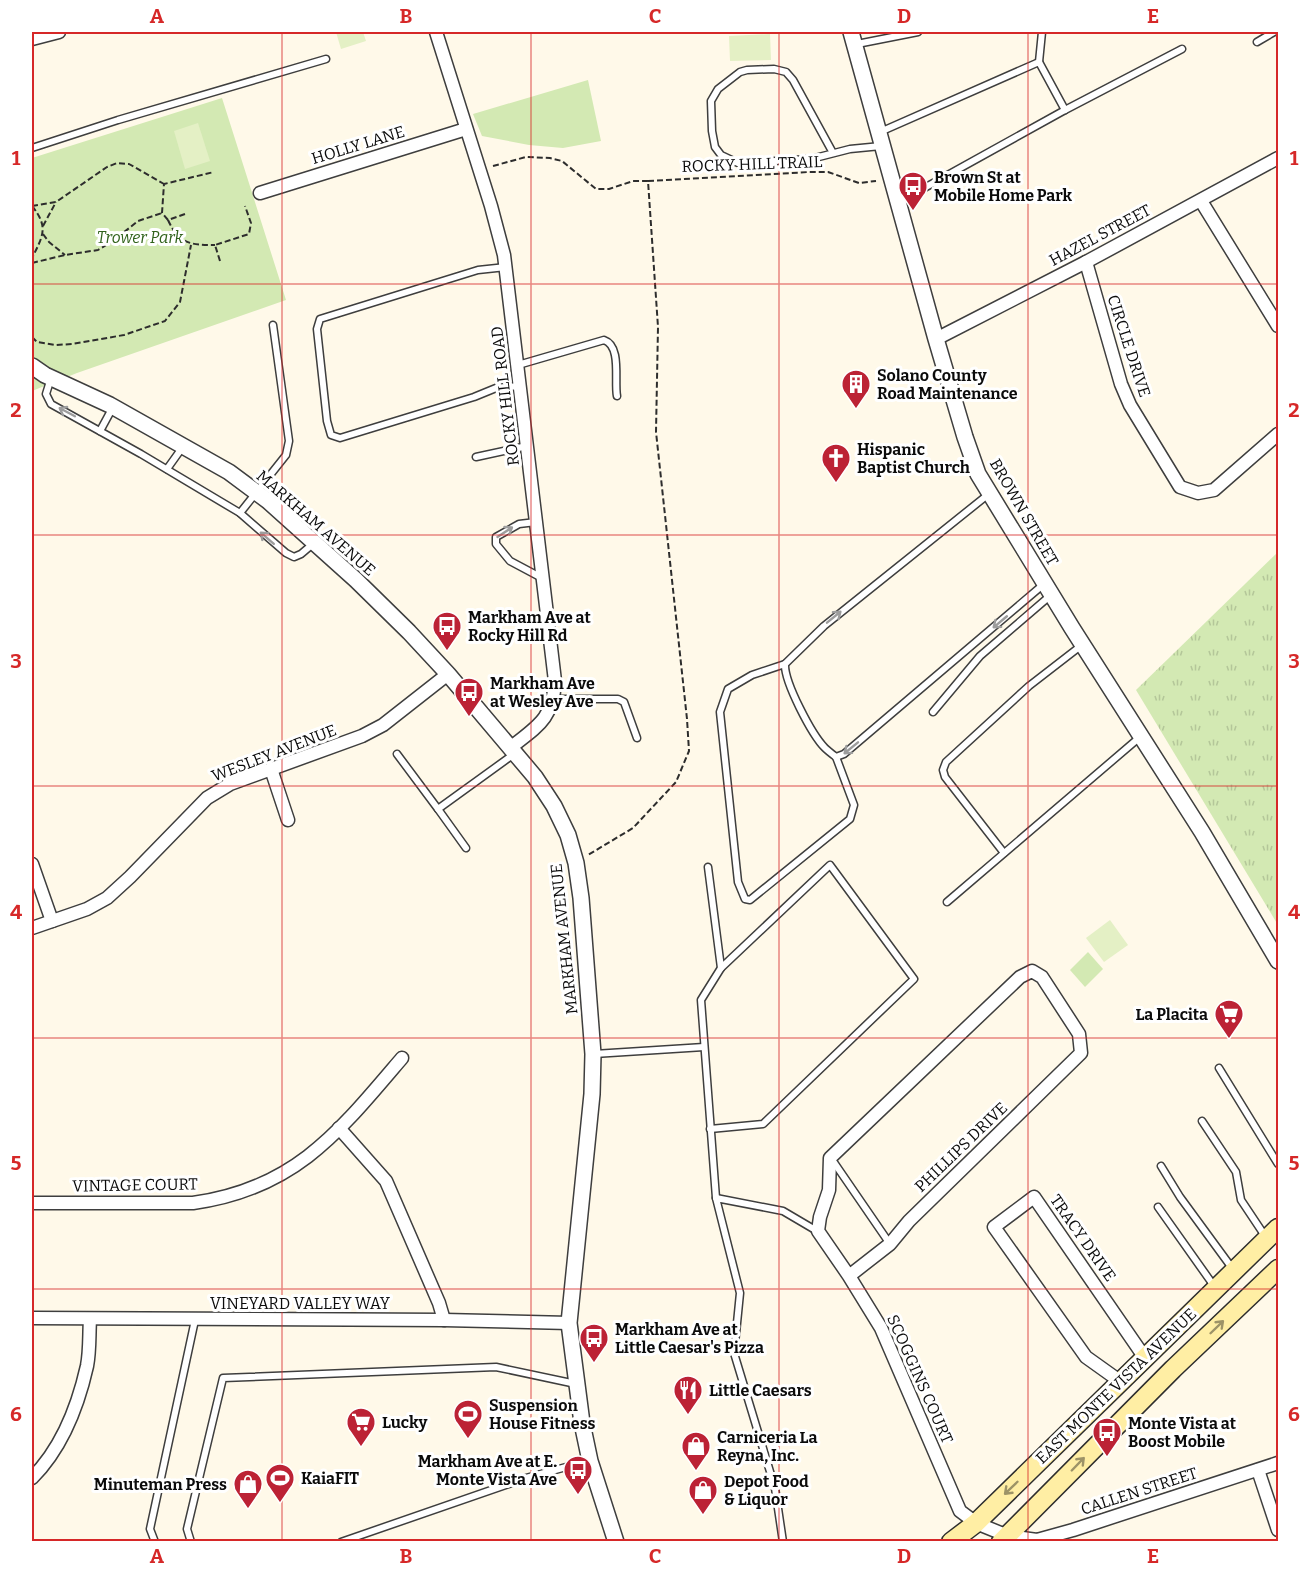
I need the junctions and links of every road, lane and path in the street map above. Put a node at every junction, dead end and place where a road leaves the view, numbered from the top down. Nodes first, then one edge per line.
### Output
1 (59, 32) edge
2 (436, 32) edge
3 (918, 32) edge
4 (1042, 32) edge
5 (1274, 32) edge
6 (853, 38) edge
7 (32, 39) edge
8 (1257, 42) dead end
9 (1182, 50) dead end
10 (326, 59) dead end
11 (1039, 62) junction
12 (1065, 110) junction
13 (466, 129) junction
14 (881, 139) junction
15 (32, 148) edge
16 (833, 153) junction
17 (1278, 158) edge
18 (479, 170) junction
19 (214, 172) dead end
20 (891, 177) junction
21 (648, 181) junction
22 (164, 184) junction
23 (260, 193) dead end
24 (1201, 201) junction
25 (56, 202) junction
26 (898, 202) junction
27 (32, 206) edge
28 (245, 206) dead end
29 (162, 213) junction
30 (185, 214) dead end
31 (168, 220) junction
32 (42, 226) junction
33 (43, 234) junction
34 (191, 245) junction
35 (214, 245) junction
36 (65, 255) junction
37 (32, 258) edge
38 (220, 261) dead end
39 (1086, 262) junction
40 (32, 263) edge
41 (506, 267) junction
42 (273, 325) dead end
43 (1278, 326) edge
44 (32, 337) edge
45 (936, 339) junction
46 (518, 364) junction
47 (32, 366) edge
48 (51, 378) junction
49 (520, 386) junction
50 (617, 396) dead end
51 (113, 407) junction
52 (100, 430) junction
53 (1278, 434) edge
54 (527, 446) junction
55 (183, 447) junction
56 (476, 457) dead end
57 (167, 470) junction
58 (256, 493) junction
59 (990, 493) junction
60 (240, 513) junction
61 (536, 522) junction
62 (315, 542) junction
63 (543, 578) junction
64 (1048, 589) junction
65 (1082, 644) junction
66 (785, 664) junction
67 (448, 674) junction
68 (554, 699) junction
69 (933, 712) dead end
70 (1140, 736) junction
71 (637, 738) dead end
72 (513, 751) junction
73 (397, 754) dead end
74 (836, 757) junction
75 (271, 768) junction
76 (438, 809) junction
77 (288, 820) dead end
78 (466, 848) dead end
79 (1004, 853) junction
80 (576, 863) junction
81 (32, 864) edge
82 (708, 867) dead end
83 (946, 902) dead end
84 (52, 921) junction
85 (32, 928) edge
86 (1278, 961) edge
87 (721, 968) junction
88 (704, 1047) junction
89 (593, 1054) junction
90 (402, 1058) dead end
91 (1219, 1068) dead end
92 (1202, 1121) dead end
93 (339, 1128) junction
94 (710, 1129) junction
95 (830, 1158) junction
96 (1278, 1164) edge
97 (1161, 1166) dead end
98 (716, 1198) junction
99 (32, 1203) edge
100 (1158, 1207) dead end
101 (818, 1231) junction
102 (1273, 1233) edge
103 (890, 1244) junction
104 (1278, 1269) edge
105 (1234, 1271) junction
106 (849, 1276) junction
107 (1217, 1288) junction
108 (32, 1318) edge
109 (90, 1319) junction
110 (195, 1320) junction
111 (444, 1320) junction
112 (569, 1323) junction
113 (1145, 1358) junction
114 (1121, 1382) junction
115 (576, 1384) junction
116 (590, 1461) junction
117 (1278, 1463) edge
118 (1258, 1470) junction
119 (32, 1478) edge
120 (975, 1522) junction
121 (1278, 1530) edge
122 (1004, 1539) edge
123 (155, 1542) edge
124 (191, 1542) edge
125 (341, 1542) edge
126 (616, 1542) edge
127 (783, 1542) edge
128 (951, 1542) edge

1 - 7 street
2 - 13 street, ROCKY HILL ROAD
3 - 6 lane
4 - 11 lane
5 - 8 lane
6 - 14 street, BROWN STREET
9 - 12 lane
10 - 15 lane
11 - 12 lane
11 - 14 lane
12 - 26 lane
13 - 18 street, ROCKY HILL ROAD
13 - 23 street, HOLLY LANE
14 - 16 lane
14 - 20 street, BROWN STREET
16 - 16 lane
17 - 24 street, HAZEL STREET
18 - 21 path, ROCKY HILL TRAIL
18 - 41 street, ROCKY HILL ROAD
19 - 22 path
20 - 21 path, ROCKY HILL TRAIL
20 - 26 street, BROWN STREET
21 - 80 path
22 - 25 path
22 - 29 path
24 - 39 street, HAZEL STREET
24 - 43 street
25 - 27 path
25 - 32 path
26 - 45 street, BROWN STREET
27 - 32 path
28 - 35 path
29 - 31 path
29 - 36 path
30 - 31 path
31 - 34 path
32 - 33 path
33 - 36 path
33 - 37 path
34 - 35 path
34 - 44 path
35 - 38 path
36 - 40 path
39 - 45 street, HAZEL STREET
39 - 53 street, CIRCLE DRIVE
41 - 46 street, ROCKY HILL ROAD
41 - 49 lane
42 - 58 lane
45 - 59 street, BROWN STREET
46 - 49 street, ROCKY HILL ROAD
46 - 50 lane
47 - 48 street, MARKHAM AVENUE
48 - 51 street, MARKHAM AVENUE
52 -> 48 lane
49 - 54 street, ROCKY HILL ROAD
51 - 52 lane
51 - 55 street, MARKHAM AVENUE
52 - 57 lane
54 - 56 lane
54 - 61 street, ROCKY HILL ROAD
55 - 57 lane
55 - 58 street, MARKHAM AVENUE
57 - 60 lane
58 - 60 lane
58 - 62 street, MARKHAM AVENUE
59 - 64 street, BROWN STREET
66 -> 59 lane
62 -> 60 lane
61 - 63 street, ROCKY HILL ROAD
63 -> 61 lane
62 - 67 street, MARKHAM AVENUE
63 - 68 street, ROCKY HILL ROAD
64 - 65 street, BROWN STREET
64 - 69 lane
64 -> 74 lane
65 - 70 street, BROWN STREET
65 - 79 lane
66 - 74 lane
66 - 74 lane
67 - 72 street, MARKHAM AVENUE
67 - 75 street, WESLEY AVENUE
68 - 71 lane
68 - 72 street
70 - 79 lane
70 - 86 street, BROWN STREET
72 - 76 lane
72 - 80 street, MARKHAM AVENUE
73 - 76 lane
75 - 77 street
75 - 84 street, WESLEY AVENUE
76 - 78 lane
79 - 83 lane
80 - 89 street, MARKHAM AVENUE
81 - 84 street
82 - 87 lane
84 - 85 street, WESLEY AVENUE
87 - 88 lane
87 - 94 lane
88 - 89 lane
88 - 94 lane
89 - 112 street, MARKHAM AVENUE
90 - 93 street, VINTAGE COURT
91 - 96 lane
92 - 102 lane
93 - 99 street, VINTAGE COURT
93 - 111 street
94 - 98 lane
95 - 101 street
95 - 103 lane
95 - 103 street, PHILLIPS DRIVE
97 - 105 lane
98 - 101 lane
98 - 127 lane
100 - 107 lane
101 - 106 street, SCOGGINS COURT
102 - 105 main road, EAST MONTE VISTA AVENUE
103 - 106 street, PHILLIPS DRIVE
122 -> 104 main road, EAST MONTE VISTA AVENUE
105 - 107 main road, EAST MONTE VISTA AVENUE
106 - 120 street, SCOGGINS COURT
107 - 113 main road, EAST MONTE VISTA AVENUE
108 - 109 street, VINEYARD VALLEY WAY
109 - 110 street, VINEYARD VALLEY WAY
109 - 119 street
110 - 111 street, VINEYARD VALLEY WAY
110 - 123 lane
111 - 112 street, VINEYARD VALLEY WAY
112 - 115 street, MARKHAM AVENUE
113 - 114 main road, EAST MONTE VISTA AVENUE
113 - 114 street, TRACY DRIVE
114 -> 120 main road, EAST MONTE VISTA AVENUE
115 - 116 street, MARKHAM AVENUE
115 - 124 lane
116 - 125 lane
116 - 126 street, MARKHAM AVENUE
117 - 118 street, CALLEN STREET
118 - 121 street
118 - 122 street, CALLEN STREET
120 - 122 street, SCOGGINS COURT
120 - 128 main road, EAST MONTE VISTA AVENUE

